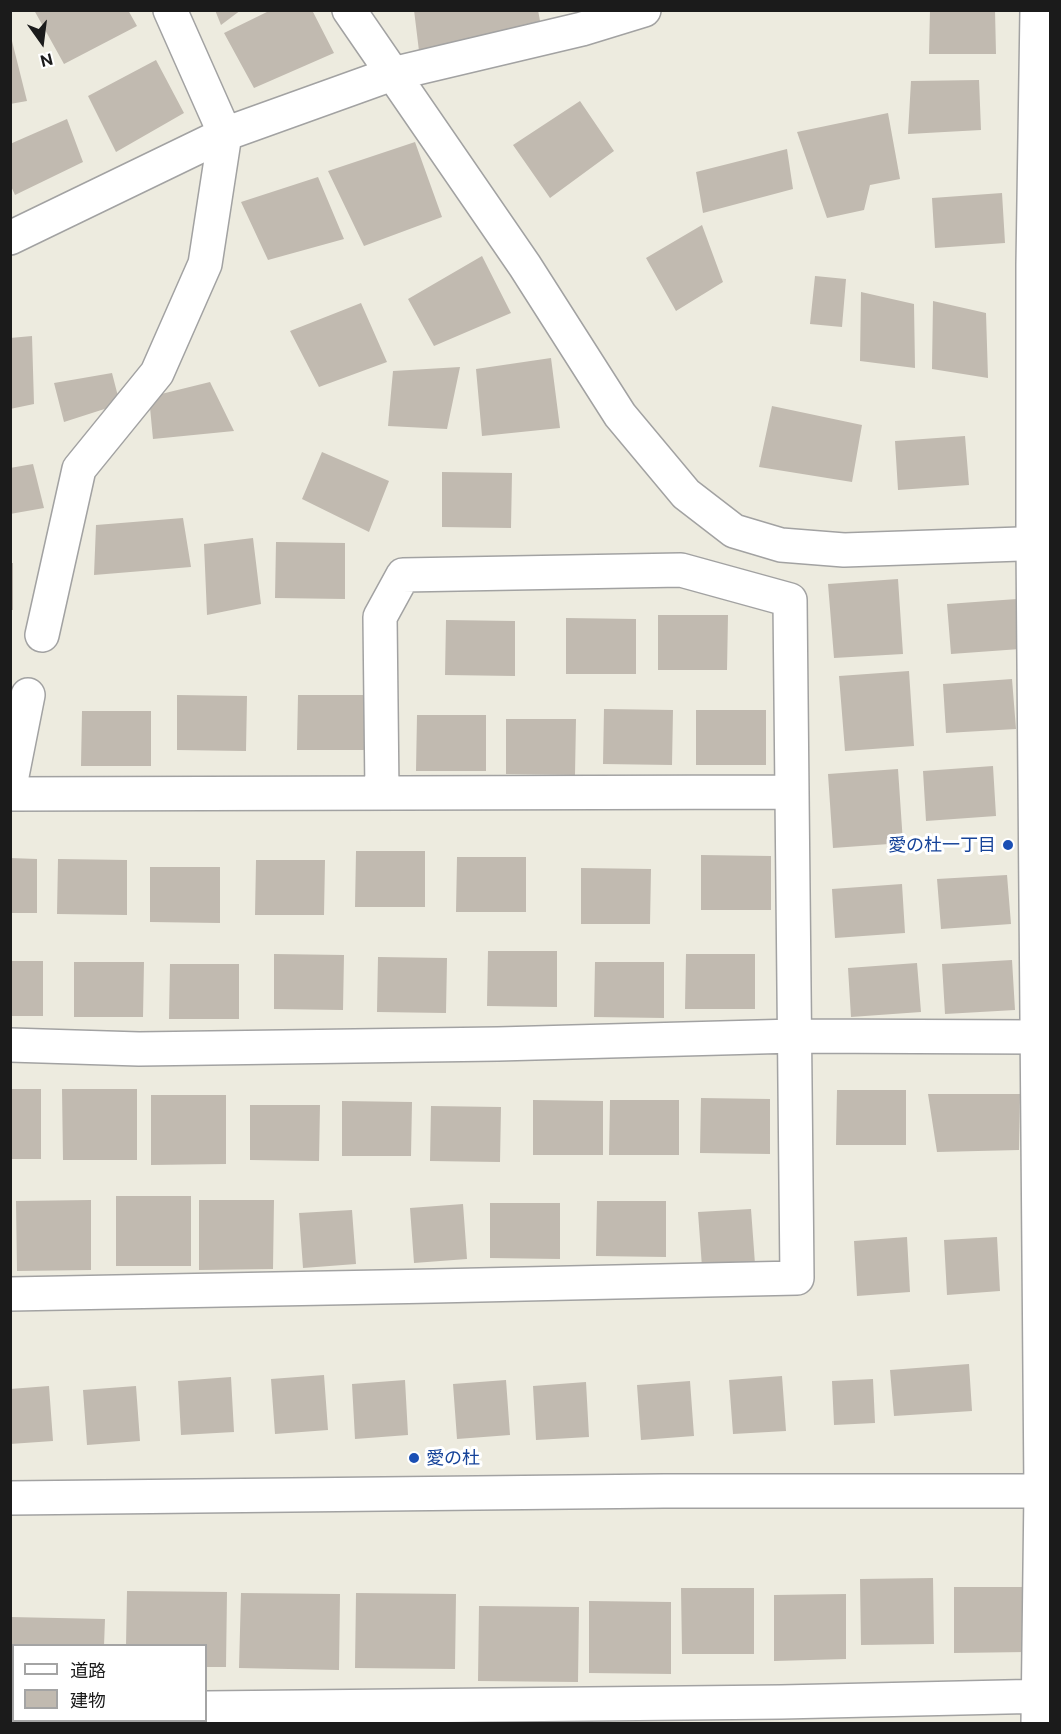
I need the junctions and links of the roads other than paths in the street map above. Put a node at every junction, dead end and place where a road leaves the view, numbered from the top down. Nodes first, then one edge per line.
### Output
1 (170, 10) edge
2 (350, 10) edge
3 (644, 10) edge
4 (1036, 10) edge
5 (392, 74) junction
6 (225, 134) junction
7 (10, 238) edge
8 (1042, 543) edge
9 (42, 635) dead end
10 (28, 695) dead end
11 (10, 786) edge
12 (792, 792) junction
13 (382, 793) junction
14 (10, 794) edge
15 (795, 1036) junction
16 (1038, 1037) junction
17 (10, 1045) edge
18 (10, 1294) edge
19 (1046, 1491) edge
20 (10, 1498) edge
21 (1042, 1705) edge
22 (207, 1708) edge

1 - 6 street
2 - 5 street
3 - 5 street
4 - 8 street
5 - 6 street
5 - 8 street
6 - 7 street
6 - 9 street
8 - 16 street
10 - 11 street
12 - 13 street
12 - 13 street
12 - 15 street
13 - 14 street
15 - 16 street
15 - 17 street
15 - 18 street
16 - 19 street
19 - 20 street
19 - 21 street
21 - 22 street

